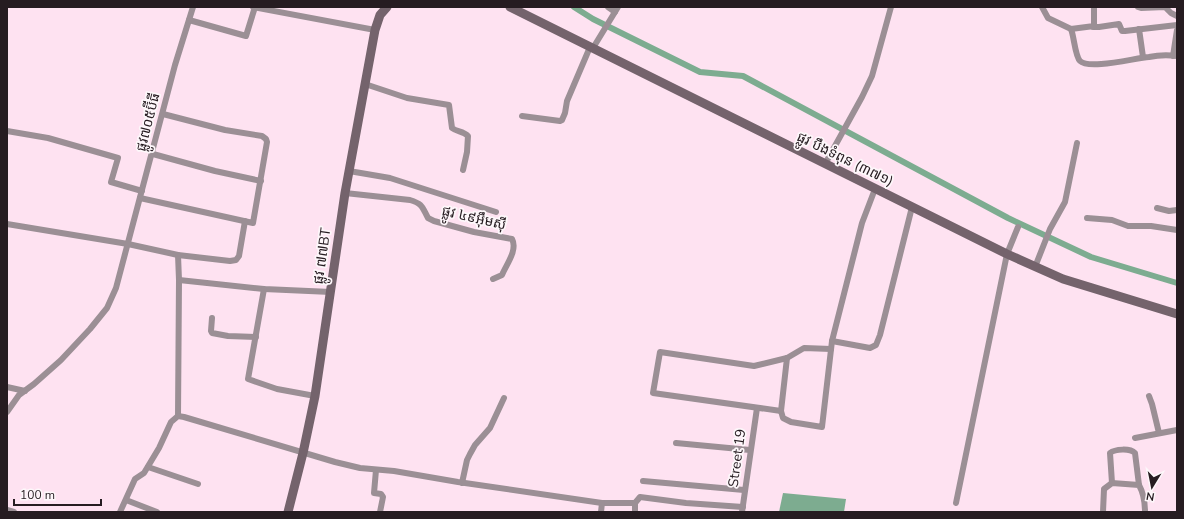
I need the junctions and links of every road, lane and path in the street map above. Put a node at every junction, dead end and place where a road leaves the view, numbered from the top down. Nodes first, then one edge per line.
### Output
1 (193, 7) edge
2 (254, 7) edge
3 (387, 7) edge
4 (510, 7) edge
5 (608, 7) edge
6 (891, 7) edge
7 (1042, 7) edge
8 (1094, 7) edge
9 (1138, 7) edge
10 (617, 9) edge
11 (1177, 16) edge
12 (189, 20) junction
13 (1177, 25) edge
14 (1093, 27) junction
15 (1071, 28) junction
16 (1139, 29) junction
17 (375, 30) junction
18 (1177, 30) edge
19 (592, 48) junction
20 (1175, 56) edge
21 (1143, 57) junction
22 (365, 84) junction
23 (163, 114) junction
24 (522, 116) dead end
25 (7, 131) edge
26 (1077, 144) dead end
27 (153, 154) junction
28 (825, 164) junction
29 (463, 170) dead end
30 (349, 171) junction
31 (261, 180) junction
32 (876, 189) junction
33 (142, 191) junction
34 (345, 193) junction
35 (140, 198) junction
36 (912, 208) junction
37 (1157, 208) dead end
38 (1177, 210) edge
39 (496, 212) dead end
40 (1086, 218) dead end
41 (245, 221) junction
42 (7, 224) edge
43 (1018, 227) dead end
44 (1177, 230) edge
45 (128, 244) junction
46 (1006, 254) junction
47 (178, 255) junction
48 (1035, 267) junction
49 (493, 278) dead end
50 (179, 280) junction
51 (264, 289) junction
52 (331, 292) junction
53 (1177, 314) edge
54 (212, 318) dead end
55 (256, 337) junction
56 (832, 341) junction
57 (831, 349) junction
58 (787, 358) junction
59 (7, 387) edge
60 (25, 391) junction
61 (315, 396) junction
62 (1149, 396) dead end
63 (504, 398) dead end
64 (756, 408) junction
65 (781, 411) junction
66 (7, 412) edge
67 (178, 416) junction
68 (1177, 430) edge
69 (1159, 433) junction
70 (1135, 438) dead end
71 (676, 443) dead end
72 (750, 450) junction
73 (303, 453) junction
74 (148, 467) junction
75 (376, 470) junction
76 (643, 480) dead end
77 (1112, 482) junction
78 (462, 483) junction
79 (198, 484) dead end
80 (1138, 485) junction
81 (744, 490) junction
82 (126, 500) junction
83 (602, 503) junction
84 (635, 503) junction
85 (956, 503) dead end
86 (7, 510) edge
87 (742, 510) edge
88 (14, 512) edge
89 (120, 512) edge
90 (156, 512) edge
91 (288, 512) edge
92 (380, 512) edge
93 (601, 512) edge
94 (635, 512) edge
95 (1103, 512) edge
96 (1145, 512) edge

1 - 12 street, ផ្លូវ៧០៥ប៊ីធី
2 - 12 street
2 - 17 street
3 - 17 main road, ផ្លូវ ៧៧BT
4 - 19 main road, ផ្លូវ បឹងទំពុន (៣៧១)
5 - 10 street
6 - 28 street
7 - 15 street
8 - 14 street
9 - 11 street
10 - 19 street
12 - 23 street, ផ្លូវ៧០៥ប៊ីធី
13 - 16 street
14 - 15 street
14 - 16 street
15 - 21 street
16 - 21 street
17 - 22 main road, ផ្លូវ ៧៧BT
18 - 20 street
19 - 24 street
19 - 28 main road, ផ្លូវ បឹងទំពុន (៣៧១)
20 - 21 street
22 - 29 street
22 - 30 main road, ផ្លូវ ៧៧BT
23 - 27 street, ផ្លូវ៧០៥ប៊ីធី
23 - 31 street
25 - 33 street
26 - 48 street
27 - 31 street
27 - 33 street, ផ្លូវ៧០៥ប៊ីធី
28 - 32 main road, ផ្លូវ បឹងទំពុន (៣៧១)
30 - 34 main road, ផ្លូវ ៧៧BT
30 - 39 street
31 - 41 street
32 - 36 main road, ផ្លូវ បឹងទំពុន (៣៧១)
32 - 56 street
33 - 35 street, ផ្លូវ៧០៥ប៊ីធី
34 - 49 street, ផ្លូវ ៤៩អ៊ឹមស៊ី
34 - 52 main road, ផ្លូវ ៧៧BT
35 - 41 street
35 - 45 street, ផ្លូវ៧០៥ប៊ីធី
36 - 46 main road, ផ្លូវ បឹងទំពុន (៣៧១)
36 - 56 street
37 - 38 street
40 - 44 street
41 - 47 street
42 - 45 street
43 - 46 street
45 - 47 street
45 - 60 street, ផ្លូវ៧០៥ប៊ីធី
46 - 48 main road, ផ្លូវ បឹងទំពុន (៣៧១)
46 - 85 street
47 - 50 street
48 - 53 main road, ផ្លូវ បឹងទំពុន (៣៧១)
50 - 51 street
50 - 67 street
51 - 52 street
51 - 55 street
52 - 61 main road, ផ្លូវ ៧៧BT
54 - 55 street
55 - 61 street
56 - 57 street
57 - 58 street
57 - 65 street
58 - 64 street
58 - 65 street
59 - 60 street
60 - 66 street, ផ្លូវ៧០៥ប៊ីធី
61 - 73 main road, ផ្លូវ ៧៧BT
62 - 69 street
63 - 78 street
64 - 65 street
64 - 72 street, Street 19
67 - 73 street
67 - 74 street
68 - 69 street
69 - 70 street
71 - 72 street
72 - 81 street, Street 19
73 - 75 street
73 - 91 main road, ផ្លូវ ៧៧BT
74 - 79 street
74 - 82 street
75 - 78 street
75 - 92 street
76 - 81 street
77 - 80 street
77 - 80 street
77 - 95 street
78 - 83 street
80 - 96 street
81 - 87 street, Street 19
82 - 89 street
82 - 90 street
83 - 84 street
83 - 93 street
84 - 87 street
84 - 94 street
86 - 88 street

